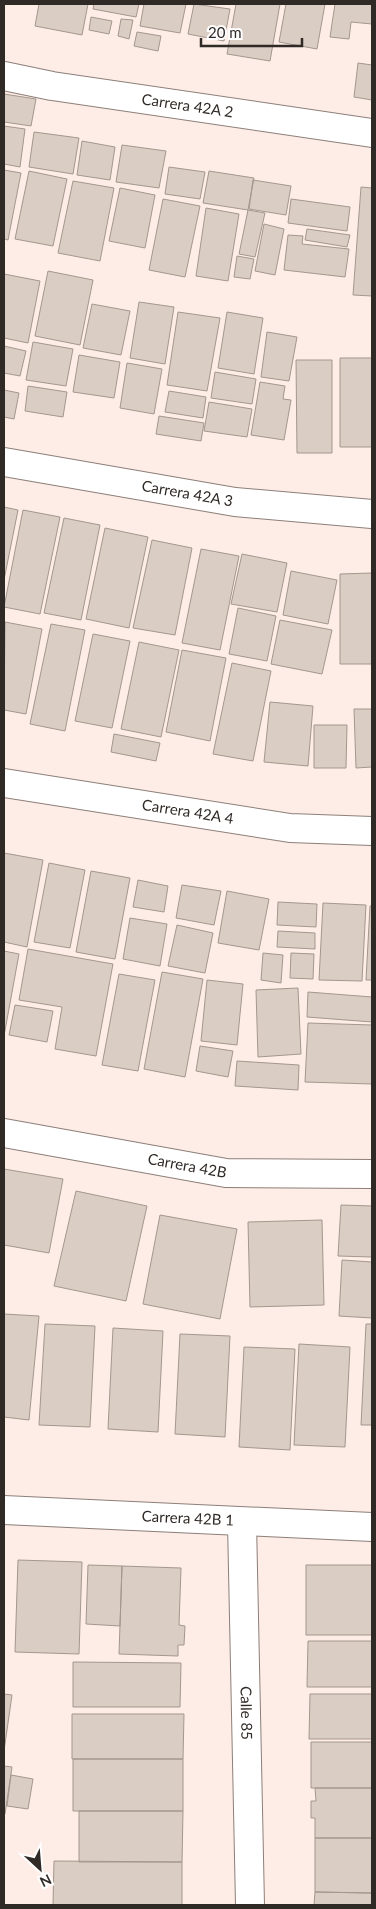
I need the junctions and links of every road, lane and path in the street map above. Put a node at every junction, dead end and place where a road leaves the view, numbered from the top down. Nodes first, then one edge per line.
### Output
1 (4, 76) edge
2 (372, 133) edge
3 (4, 462) edge
4 (372, 514) edge
5 (4, 783) edge
6 (372, 831) edge
7 (4, 1132) edge
8 (372, 1174) edge
9 (4, 1510) edge
10 (242, 1522) junction
11 (372, 1527) edge
12 (250, 1905) edge

1 - 2 street, Carrera 42A 2
3 - 4 street, Carrera 42A 3
5 - 6 street, Carrera 42A 4
7 - 8 street, Carrera 42B
9 - 10 street, Carrera 42B 1
10 - 11 street, Carrera 42B 1
10 - 12 street, Calle 85

